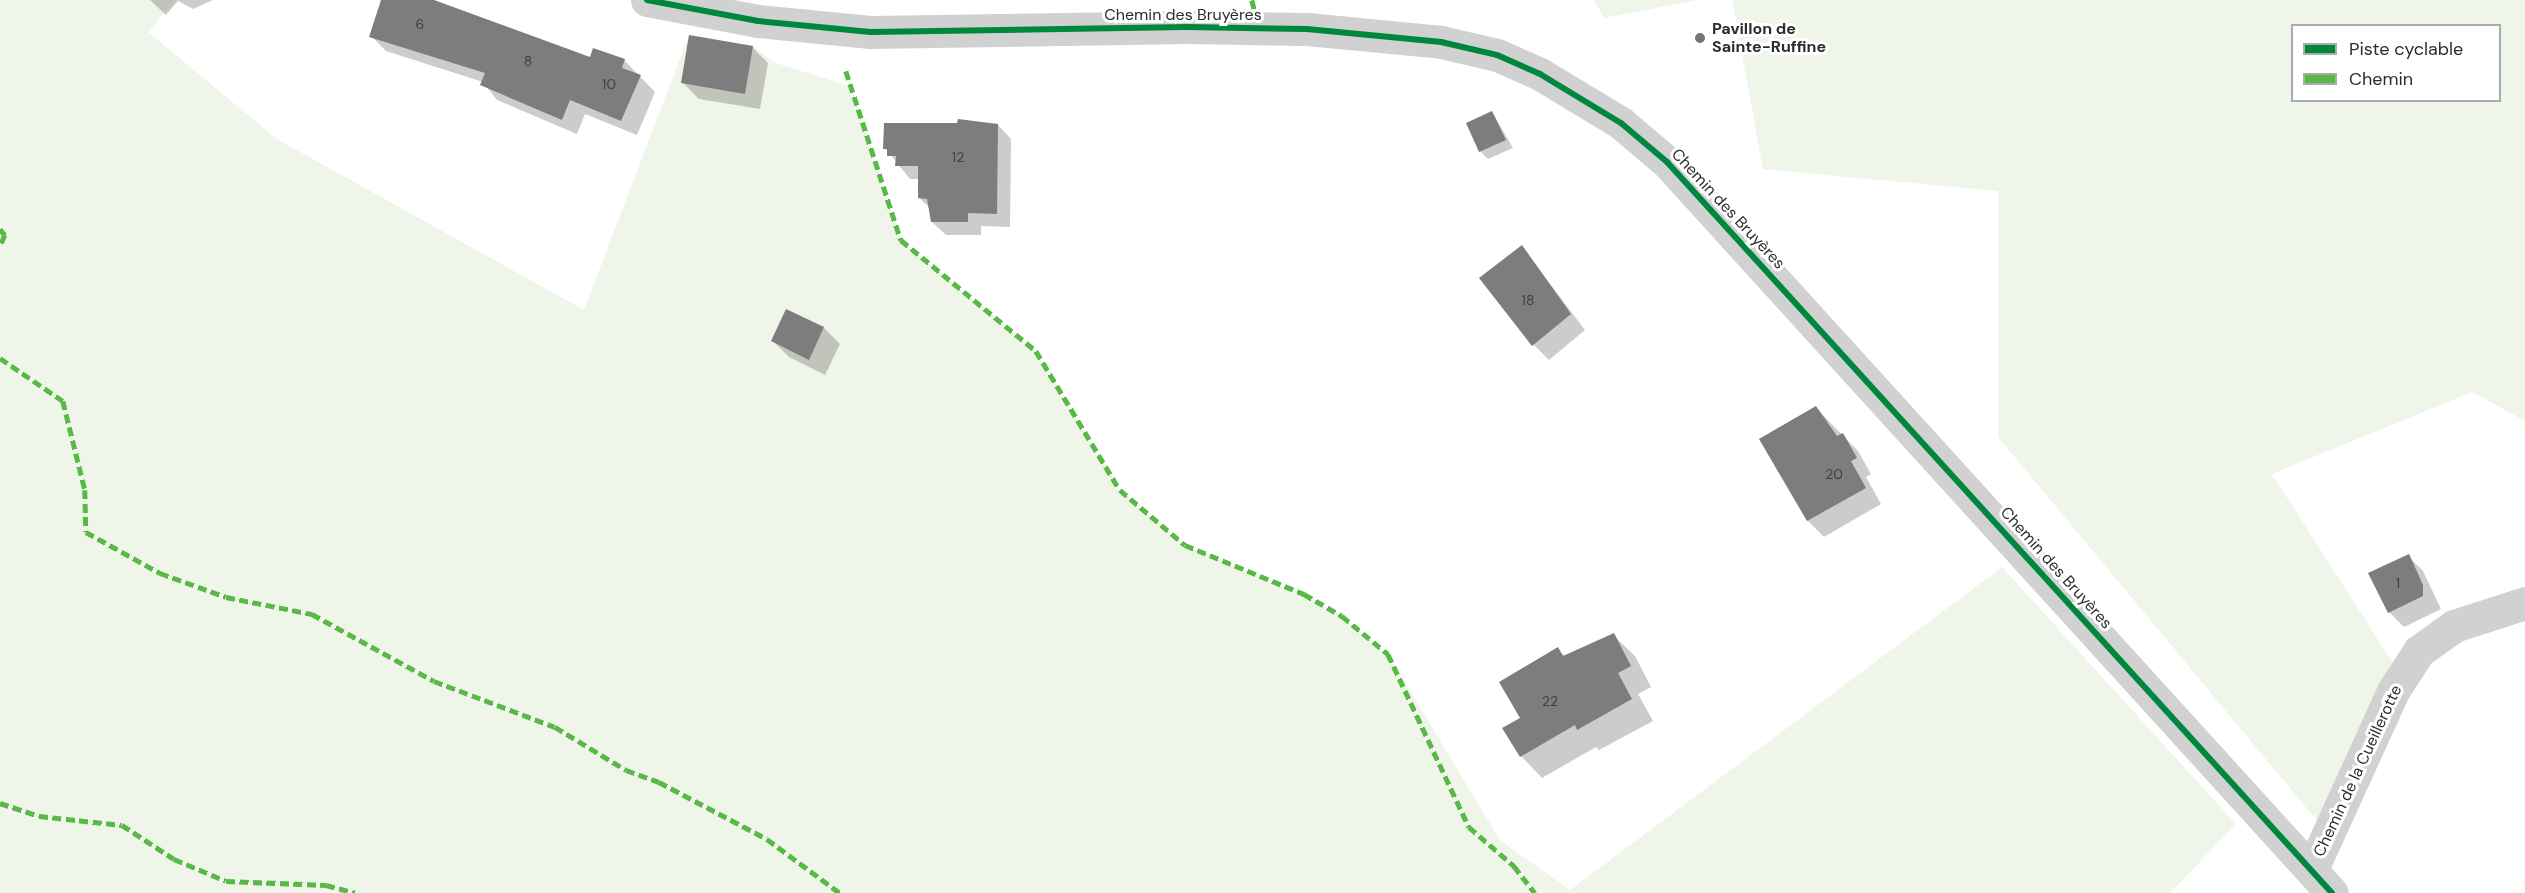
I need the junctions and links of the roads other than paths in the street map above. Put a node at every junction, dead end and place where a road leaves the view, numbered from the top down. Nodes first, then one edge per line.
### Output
1 (647, 0) edge
2 (2525, 603) edge
3 (2322, 881) edge

1 - 3 street, Chemin des Bruyères
2 - 3 street, Chemin de la Cueillerotte

